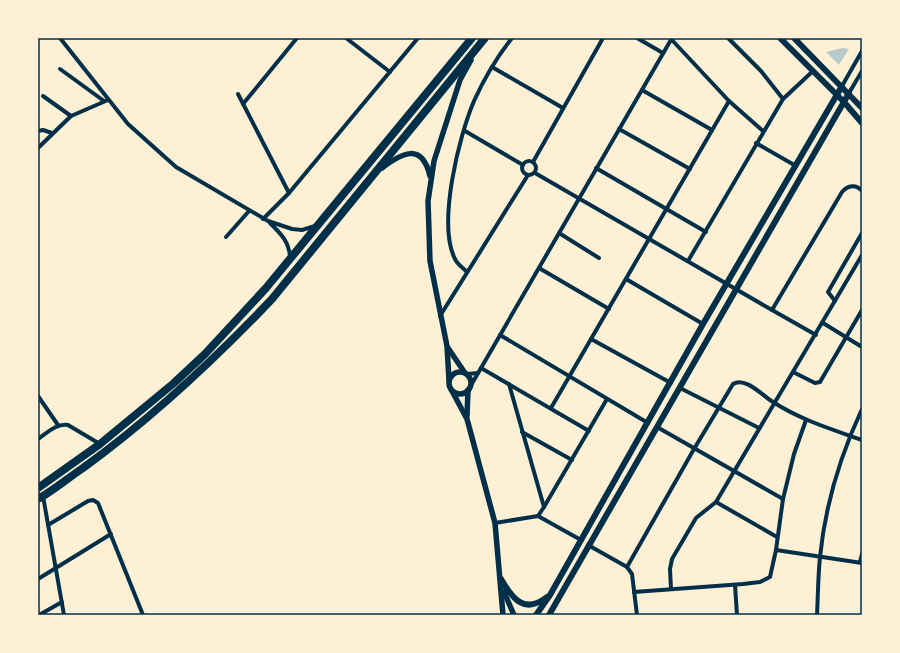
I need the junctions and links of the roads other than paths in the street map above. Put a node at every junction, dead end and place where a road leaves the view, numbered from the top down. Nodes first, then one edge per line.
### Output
1 (60, 38) edge
2 (297, 38) edge
3 (346, 38) edge
4 (418, 38) edge
5 (472, 38) edge
6 (485, 38) edge
7 (512, 38) edge
8 (603, 38) edge
9 (637, 38) edge
10 (672, 38) edge
11 (728, 38) edge
12 (780, 38) edge
13 (794, 38) edge
14 (476, 49) junction
15 (862, 51) edge
16 (663, 53) junction
17 (492, 67) junction
18 (60, 68) dead end
19 (813, 71) junction
20 (862, 71) edge
21 (390, 72) junction
22 (842, 86) junction
23 (642, 90) junction
24 (849, 93) junction
25 (238, 94) dead end
26 (837, 95) junction
27 (43, 96) dead end
28 (783, 99) junction
29 (106, 101) junction
30 (729, 101) junction
31 (844, 102) junction
32 (243, 104) junction
33 (563, 108) junction
34 (862, 108) edge
35 (71, 116) junction
36 (862, 123) edge
37 (619, 129) junction
38 (712, 130) junction
39 (38, 131) edge
40 (465, 131) junction
41 (763, 131) junction
42 (52, 133) junction
43 (756, 143) junction
44 (38, 148) edge
45 (533, 162) junction
46 (523, 165) junction
47 (796, 166) junction
48 (596, 168) junction
49 (690, 169) junction
50 (535, 173) junction
51 (375, 174) junction
52 (528, 176) junction
53 (430, 179) junction
54 (862, 191) edge
55 (289, 193) junction
56 (579, 199) junction
57 (666, 209) junction
58 (249, 211) junction
59 (263, 218) junction
60 (268, 221) junction
61 (319, 224) junction
62 (706, 232) junction
63 (559, 233) junction
64 (862, 234) edge
65 (226, 237) dead end
66 (649, 239) junction
67 (860, 240) edge
68 (862, 256) edge
69 (290, 258) junction
70 (599, 258) dead end
71 (688, 261) junction
72 (539, 268) junction
73 (467, 272) junction
74 (626, 279) junction
75 (727, 285) junction
76 (738, 290) junction
77 (835, 301) junction
78 (609, 309) junction
79 (772, 310) junction
80 (862, 310) edge
81 (440, 316) junction
82 (823, 323) junction
83 (703, 324) junction
84 (500, 335) junction
85 (816, 335) junction
86 (845, 337) junction
87 (591, 338) junction
88 (446, 346) junction
89 (862, 347) edge
90 (481, 368) junction
91 (793, 372) junction
92 (466, 373) junction
93 (478, 373) junction
94 (569, 376) junction
95 (449, 380) junction
96 (672, 383) junction
97 (509, 384) junction
98 (469, 388) junction
99 (680, 388) junction
100 (452, 390) junction
101 (38, 396) edge
102 (607, 399) junction
103 (774, 402) junction
104 (720, 407) junction
105 (551, 408) junction
106 (862, 409) edge
107 (467, 419) junction
108 (806, 420) junction
109 (648, 423) junction
110 (58, 425) junction
111 (657, 427) junction
112 (759, 428) junction
113 (589, 431) junction
114 (522, 432) junction
115 (850, 436) junction
116 (38, 438) edge
117 (862, 440) edge
118 (100, 444) junction
119 (694, 448) junction
120 (572, 460) junction
121 (735, 471) junction
122 (38, 488) edge
123 (40, 498) edge
124 (783, 499) junction
125 (716, 502) junction
126 (544, 507) junction
127 (538, 516) junction
128 (495, 523) junction
129 (48, 525) junction
130 (111, 534) junction
131 (777, 537) junction
132 (581, 540) junction
133 (588, 545) junction
134 (776, 550) junction
135 (862, 554) edge
136 (820, 556) junction
137 (861, 562) edge
138 (627, 567) junction
139 (57, 568) junction
140 (38, 579) edge
141 (501, 579) junction
142 (735, 585) junction
143 (502, 588) junction
144 (671, 589) junction
145 (634, 592) junction
146 (550, 595) junction
147 (62, 602) junction
148 (40, 615) edge
149 (64, 615) edge
150 (143, 615) edge
151 (504, 615) edge
152 (514, 615) edge
153 (536, 615) edge
154 (549, 615) edge
155 (637, 615) edge
156 (737, 615) edge
157 (817, 615) edge

1 - 29 street
2 - 32 street
3 - 21 street
4 - 21 street
5 - 61 highway
6 - 14 highway
7 - 17 street
8 - 33 street
9 - 16 street
10 - 16 street
10 - 30 street
11 - 28 street
12 - 19 main road
13 - 22 main road
14 - 51 highway
14 - 53 street
15 - 22 street
16 - 23 street
17 - 33 street
17 - 40 street
18 - 29 street
19 - 26 main road
19 - 28 street
20 - 24 street
21 - 55 street
22 - 24 main road
22 - 26 main road
23 - 37 street
23 - 38 street
24 - 31 main road
24 - 34 main road
25 - 32 street
26 - 31 main road
26 - 47 main road
27 - 35 street
28 - 41 street
29 - 35 street
29 - 58 street
30 - 38 street
30 - 41 street
31 - 36 main road
31 - 76 main road
32 - 55 street
33 - 45 street
35 - 42 street
37 - 48 street
37 - 49 street
38 - 49 street
39 - 42 street
40 - 46 street
40 - 73 street
41 - 43 street
42 - 44 street
43 - 47 street
43 - 62 street
45 - 46 street
45 - 50 street
46 - 52 street
47 - 75 main road
48 - 56 street
48 - 57 street
49 - 57 street
50 - 52 street
50 - 56 street
51 - 53 street
51 - 123 highway
52 - 73 street
53 - 81 street
54 - 79 street
55 - 59 street
56 - 63 street
56 - 66 street
57 - 62 street
57 - 66 street
58 - 59 street
58 - 65 street
59 - 60 street
60 - 61 street
60 - 69 street
61 - 69 highway
62 - 71 street
63 - 70 street
63 - 72 street
64 - 67 street
66 - 71 street
66 - 74 street
67 - 77 street
68 - 77 street
69 - 118 highway
71 - 75 street
72 - 78 street
72 - 84 street
73 - 81 street
74 - 78 street
74 - 83 street
75 - 76 street
75 - 83 main road
76 - 79 street
76 - 99 main road
77 - 82 street
78 - 87 street
79 - 85 street
80 - 86 street
81 - 88 street
82 - 85 street
82 - 86 street
83 - 96 main road
84 - 90 street
84 - 94 street
85 - 91 street
86 - 89 street
86 - 91 street
87 - 94 street
87 - 96 street
88 - 92 street
88 - 95 street
90 - 93 street
90 - 97 street
91 - 103 street
92 - 93 street
92 - 95 street
92 - 98 street
93 - 98 street
94 - 102 street
94 - 105 street
95 - 100 street
96 - 109 main road
97 - 105 street
97 - 114 street
98 - 100 street
98 - 107 street
99 - 104 street
99 - 111 main road
100 - 107 street
101 - 110 street
102 - 109 street
102 - 113 street
103 - 104 street
103 - 108 street
103 - 112 street
104 - 112 street
104 - 119 street
105 - 113 street
106 - 115 street
107 - 128 street
108 - 115 street
108 - 124 street
109 - 132 main road
110 - 116 street
110 - 118 street
111 - 119 street
111 - 133 main road
112 - 121 street
113 - 120 street
114 - 120 street
114 - 126 street
115 - 117 street
115 - 136 street
118 - 122 highway
119 - 121 street
119 - 138 street
120 - 126 street
121 - 124 street
121 - 125 street
123 - 129 street
124 - 131 street
125 - 131 street
125 - 144 street
126 - 127 street
127 - 128 street
127 - 132 street
128 - 141 street
129 - 130 street
129 - 139 street
130 - 139 street
130 - 150 street
131 - 134 street
132 - 146 main road
133 - 138 street
133 - 154 main road
134 - 136 street
134 - 142 street
135 - 137 street
136 - 137 street
136 - 157 street
138 - 145 street
139 - 140 street
139 - 147 street
141 - 143 street
141 - 146 main road
142 - 144 street
142 - 156 street
143 - 151 street
143 - 152 street
144 - 145 street
145 - 155 street
146 - 153 main road
147 - 148 street
147 - 149 street

